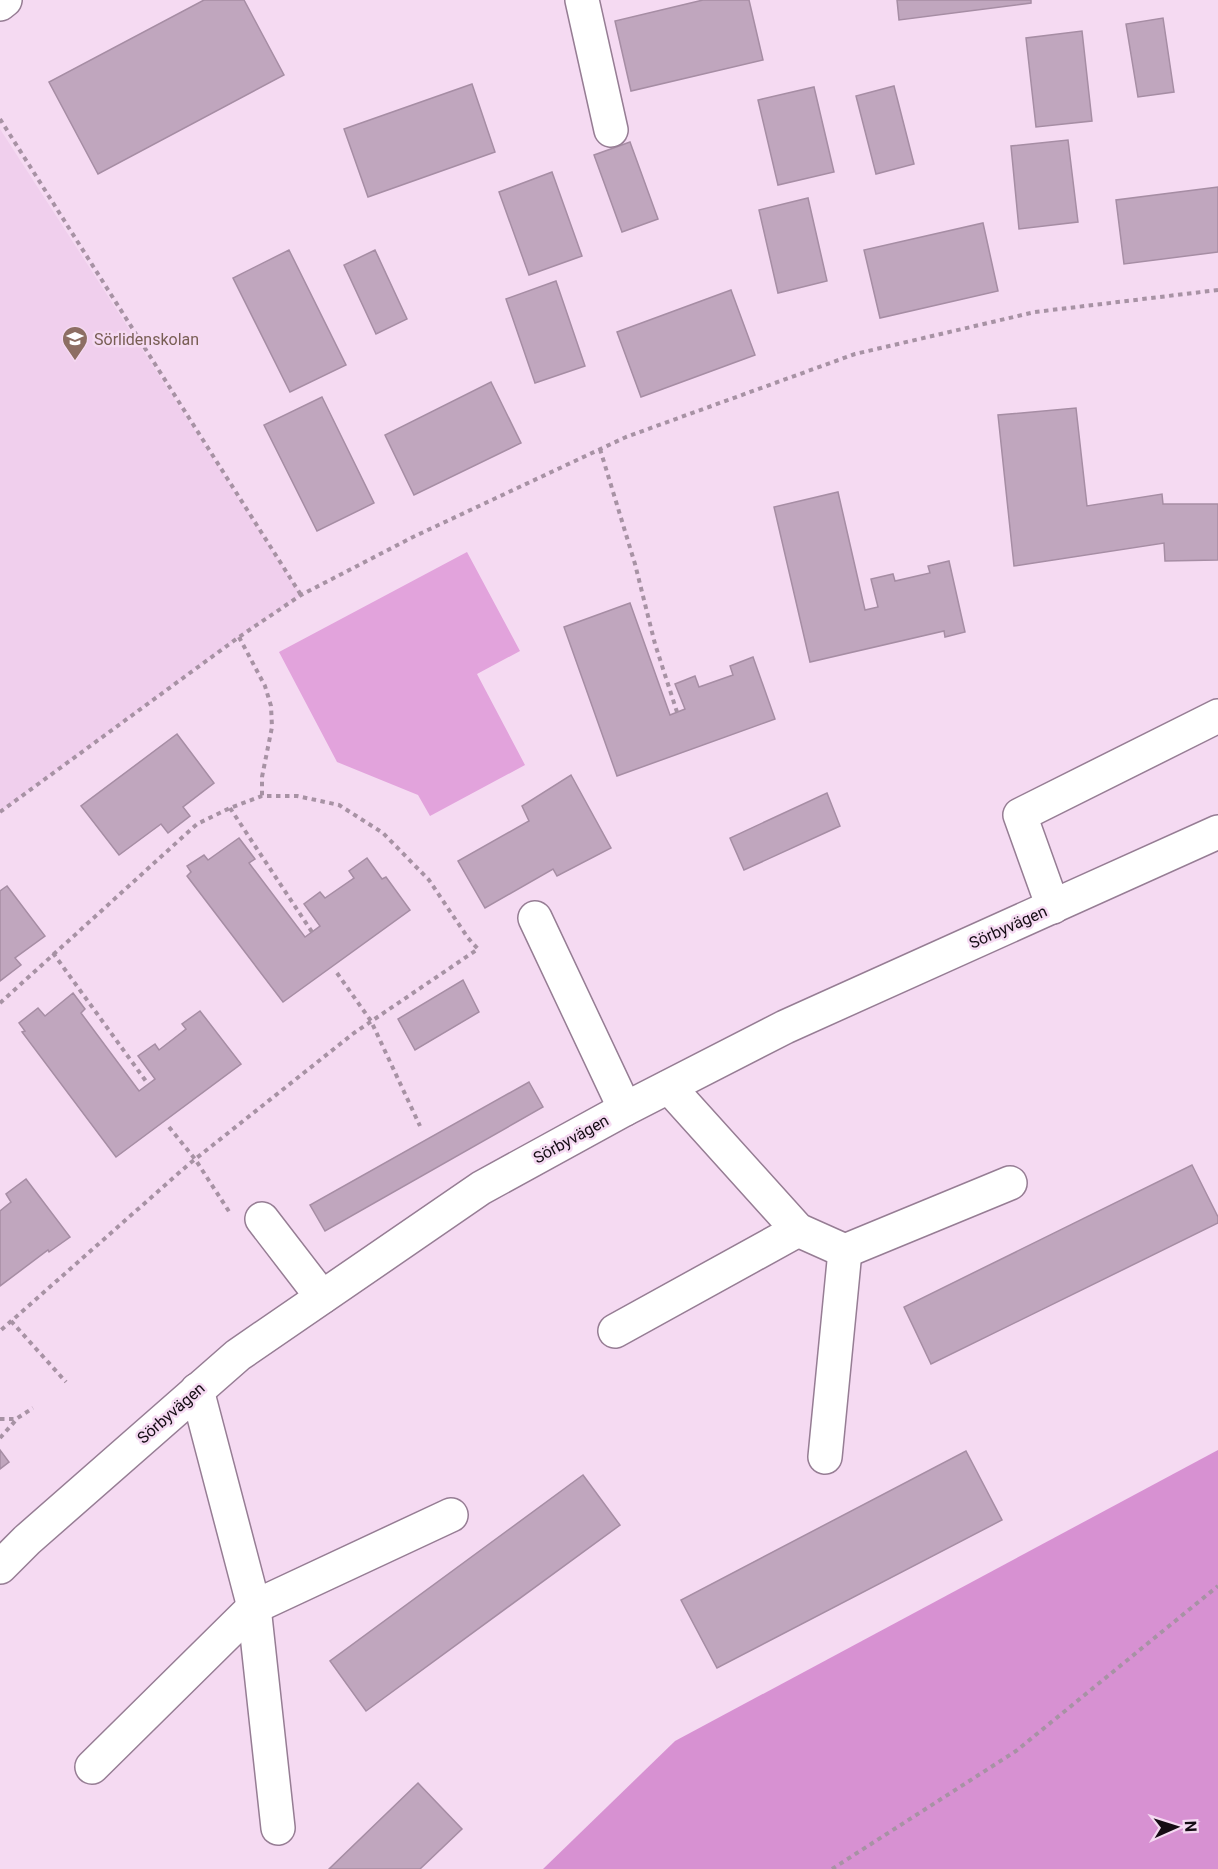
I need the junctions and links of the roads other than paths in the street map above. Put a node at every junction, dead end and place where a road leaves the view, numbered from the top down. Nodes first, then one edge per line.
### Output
1 (5, 0) edge
2 (582, 0) edge
3 (0, 4) edge
4 (611, 130) dead end
5 (1218, 716) edge
6 (1218, 832) edge
7 (1053, 907) junction
8 (535, 918) dead end
9 (669, 1087) junction
10 (625, 1109) junction
11 (1010, 1183) dead end
12 (247, 1217) road end
13 (798, 1230) junction
14 (845, 1251) junction
15 (322, 1297) junction
16 (615, 1331) dead end
17 (197, 1390) junction
18 (825, 1457) dead end
19 (451, 1515) dead end
20 (0, 1567) edge
21 (254, 1607) junction
22 (92, 1767) dead end
23 (278, 1828) dead end

1 - 3 street
2 - 4 street
5 - 7 street
6 - 7 street, Sörbyvägen
7 - 9 street, Sörbyvägen
8 - 10 street
9 - 10 street, Sörbyvägen
9 - 13 street
10 - 15 street, Sörbyvägen
11 - 14 street
12 - 15 street
13 - 14 street
13 - 16 street
14 - 18 street
15 - 17 street, Sörbyvägen
17 - 20 street, Sörbyvägen
17 - 21 street
19 - 21 street
21 - 22 street
21 - 23 street

